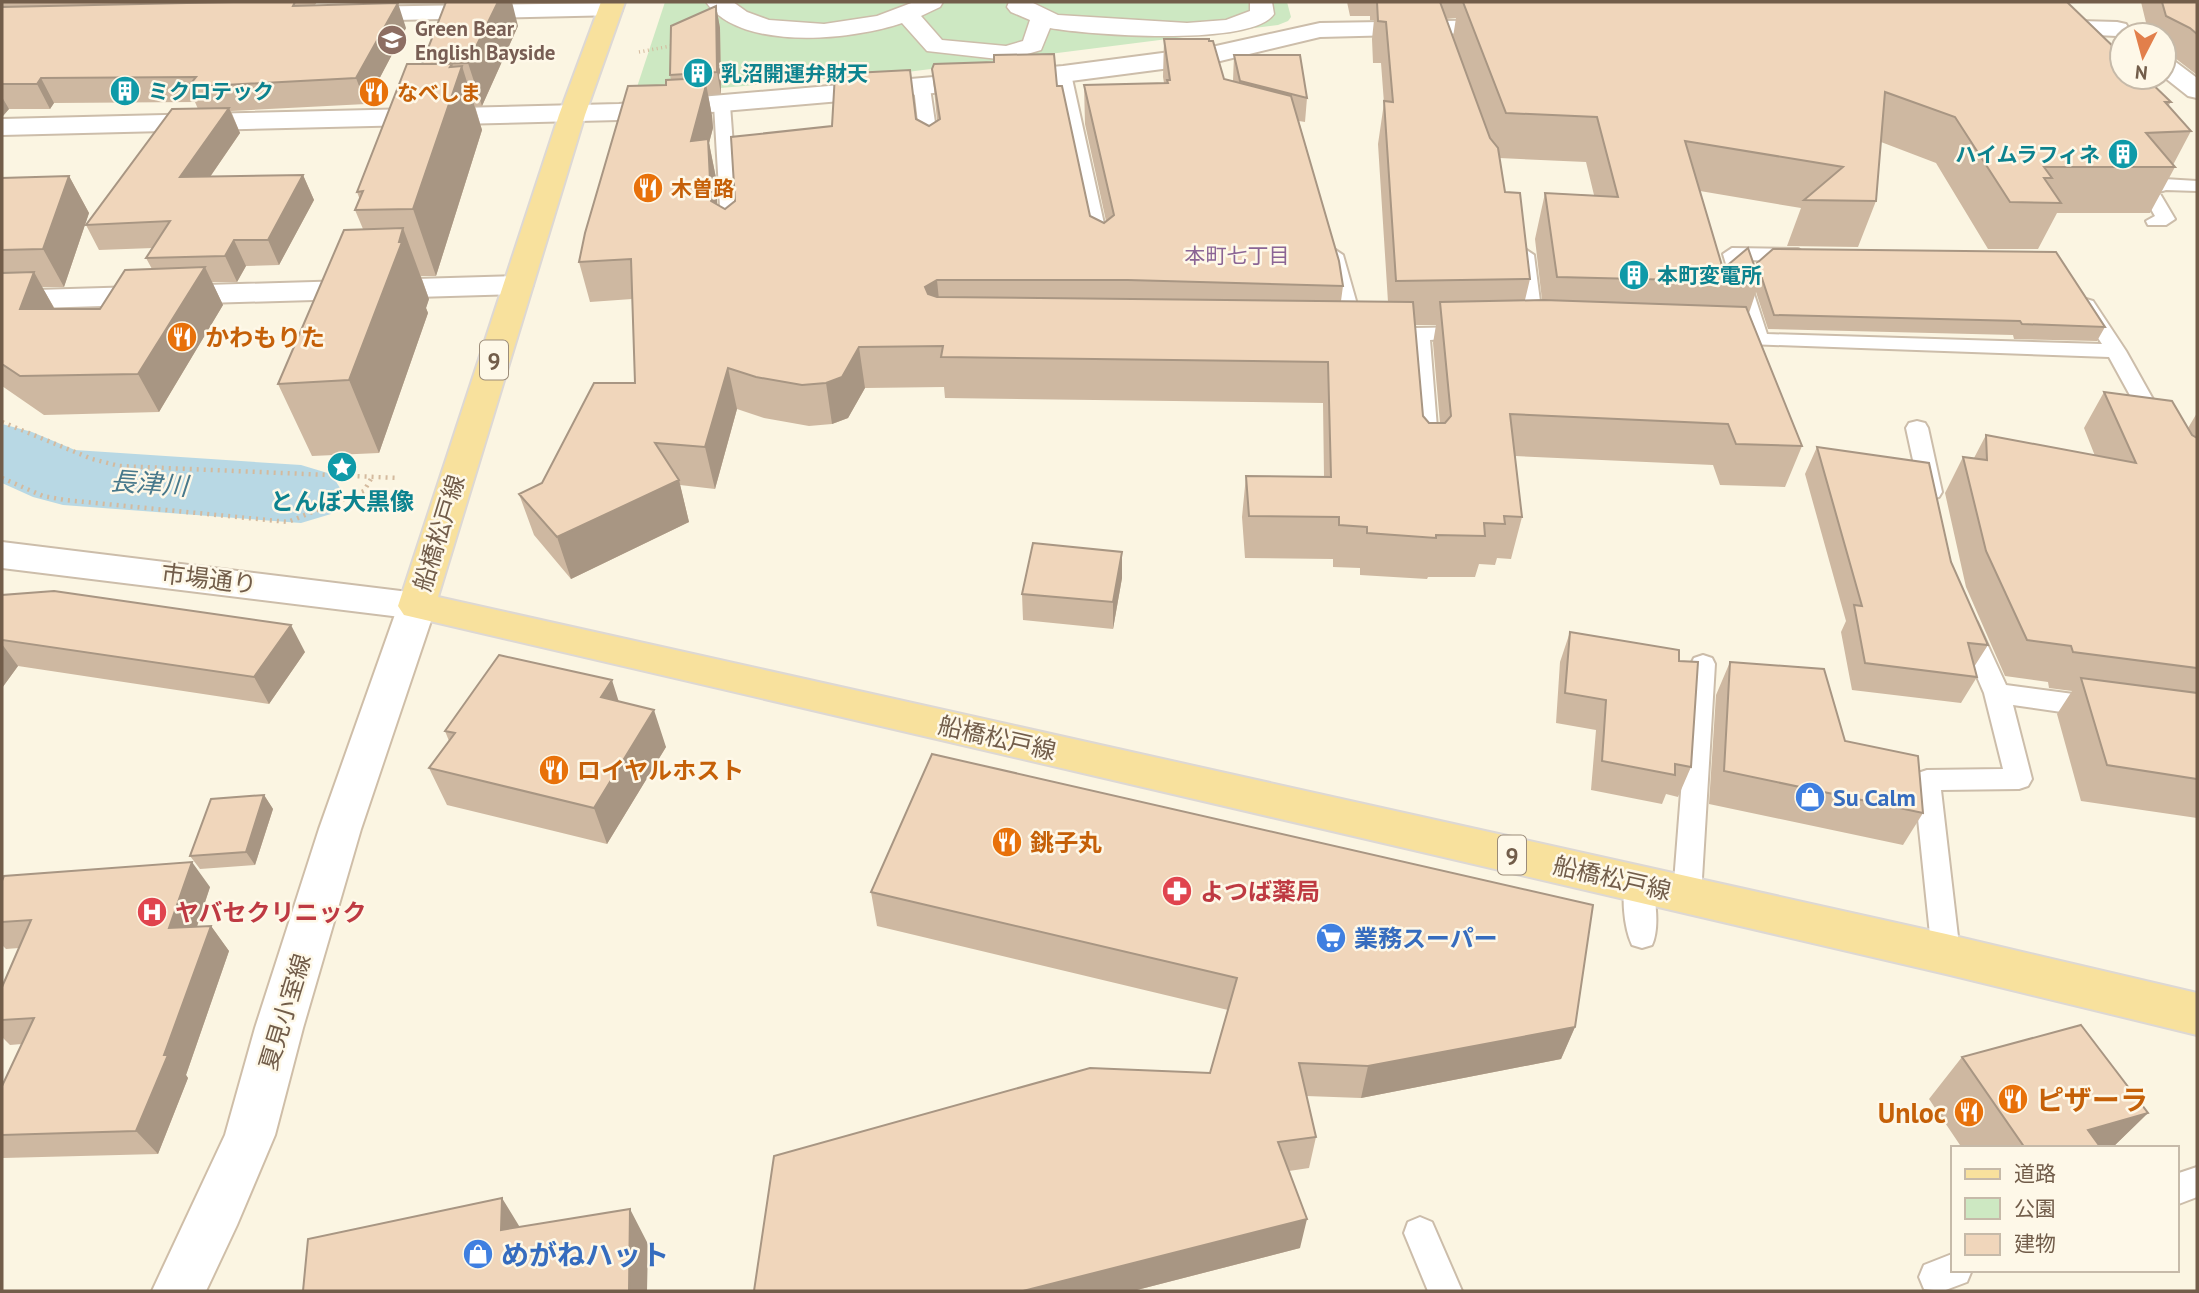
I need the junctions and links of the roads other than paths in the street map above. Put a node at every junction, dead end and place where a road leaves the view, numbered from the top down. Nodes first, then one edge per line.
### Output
1 (932, 2) edge
2 (1020, 2) edge
3 (1261, 2) edge
4 (2088, 2) edge
5 (612, 6) edge
6 (725, 7) edge
7 (320, 15) edge
8 (907, 15) junction
9 (1042, 18) junction
10 (2109, 21) edge
11 (1535, 27) edge
12 (2022, 27) edge
13 (2108, 31) edge
14 (1063, 74) junction
15 (2178, 76) edge
16 (922, 88) junction
17 (2197, 90) edge
18 (722, 105) junction
19 (572, 115) junction
20 (2, 127) edge
21 (931, 158) edge
22 (2197, 186) edge
23 (2155, 221) dead end
24 (1327, 232) edge
25 (1523, 240) edge
26 (731, 241) edge
27 (1102, 255) edge
28 (1813, 255) edge
29 (518, 285) junction
30 (2078, 293) edge
31 (2, 300) edge
32 (1483, 333) edge
33 (1508, 333) edge
34 (1329, 334) edge
35 (1419, 334) junction
36 (1356, 335) junction
37 (1706, 338) edge
38 (1759, 340) junction
39 (2116, 351) junction
40 (1917, 428) dead end
41 (1429, 457) edge
42 (2197, 474) edge
43 (1934, 510) edge
44 (2, 555) edge
45 (416, 606) junction
46 (1961, 611) edge
47 (1703, 664) dead end
48 (1997, 694) junction
49 (2117, 709) edge
50 (1638, 884) junction
51 (1687, 895) junction
52 (1642, 936) dead end
53 (1946, 954) junction
54 (2196, 1018) edge
55 (2197, 1182) edge
56 (2178, 1189) edge
57 (1419, 1233) dead end
58 (178, 1291) edge
59 (1445, 1291) edge

1 - 8 street
2 - 9 street
3 - 9 street
4 - 10 street
5 - 7 street
5 - 19 main road, 船橋松戸線 / 9
6 - 8 street
8 - 9 street
11 - 14 street
12 - 13 street
14 - 16 street
14 - 27 lane
15 - 17 street
16 - 18 street
16 - 21 lane
18 - 19 street
18 - 26 lane
19 - 20 street
19 - 29 main road, 船橋松戸線 / 9
22 - 23 lane
24 - 36 lane
25 - 33 lane
28 - 38 lane
29 - 31 street
29 - 45 main road, 船橋松戸線 / 9
30 - 39 lane
32 - 35 lane
34 - 36 lane
35 - 36 lane
35 - 41 lane
37 - 38 lane
38 - 39 lane
39 - 42 lane
40 - 43 lane
44 - 45 street, 市場通り
45 - 50 main road, 船橋松戸線 / 9
45 - 58 street, 夏見小室線
46 - 48 lane
47 - 51 lane
48 - 49 lane
48 - 53 lane
50 - 51 main road, 船橋松戸線 / 9
50 - 52 lane
51 - 53 main road, 船橋松戸線 / 9
53 - 54 main road, 船橋松戸線 / 9
55 - 56 lane
57 - 59 lane

